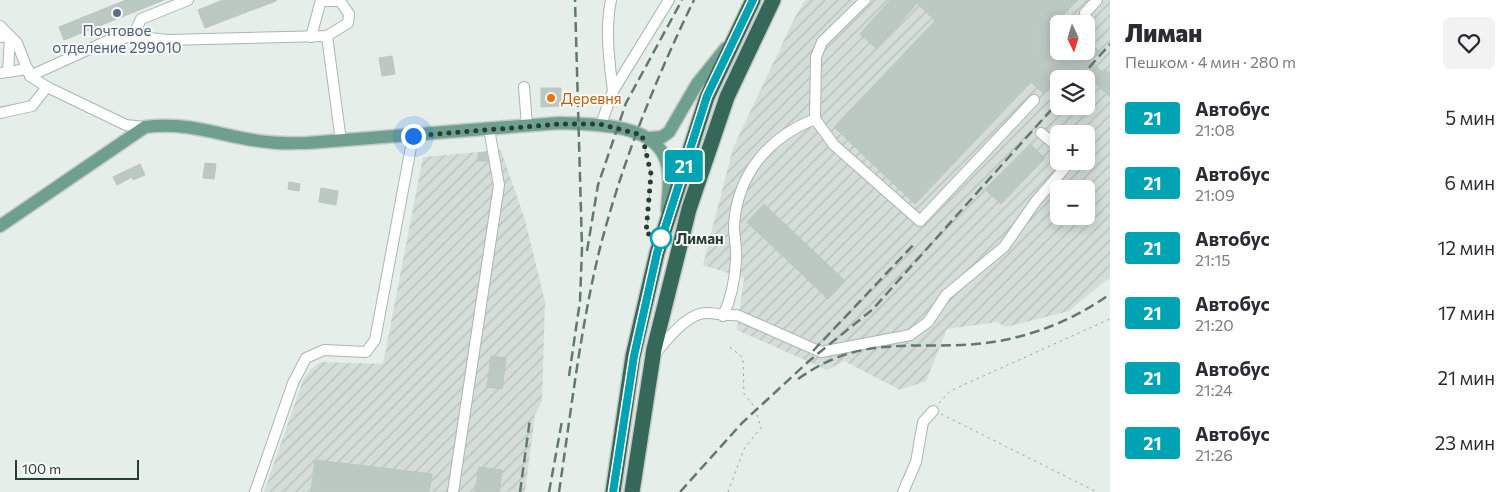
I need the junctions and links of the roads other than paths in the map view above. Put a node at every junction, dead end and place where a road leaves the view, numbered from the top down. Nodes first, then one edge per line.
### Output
1 (188, 0) edge
2 (321, 0) edge
3 (611, 0) edge
4 (669, 0) edge
5 (753, 0) edge
6 (773, 0) edge
7 (865, 0) edge
8 (1097, 0) edge
9 (1086, 15) edge
10 (0, 26) edge
11 (133, 36) junction
12 (327, 36) junction
13 (736, 36) junction
14 (5, 37) edge
15 (311, 37) junction
16 (4, 72) edge
17 (29, 73) junction
18 (47, 87) junction
19 (524, 87) dead end
20 (612, 91) junction
21 (1034, 100) dead end
22 (0, 114) edge
23 (815, 119) junction
24 (600, 124) junction
25 (527, 126) junction
26 (144, 127) junction
27 (489, 129) junction
28 (1041, 133) dead end
29 (413, 136) junction
30 (646, 137) junction
31 (341, 140) junction
32 (1050, 140) edge
33 (1063, 170) edge
34 (666, 222) junction
35 (0, 226) edge
36 (723, 316) junction
37 (652, 358) junction
38 (932, 411) road end
39 (255, 492) edge
40 (453, 492) edge
41 (613, 492) edge
42 (632, 492) edge
43 (903, 492) edge

1 - 11 street
2 - 12 street
2 - 15 street
3 - 20 street
4 - 20 street
5 - 13 highway
6 - 37 highway
7 - 23 street
8 - 9 street
10 - 14 street
11 - 15 street
11 - 17 street
12 - 15 street
12 - 31 street
13 - 30 main road
13 - 34 highway
14 - 16 street
14 - 17 street
16 - 17 street
17 - 18 street
18 - 22 street
18 - 26 street
19 - 25 street
20 - 24 street
21 - 23 street
23 - 36 street
24 - 25 main road
24 - 30 main road
25 - 27 main road
26 - 31 main road
26 - 35 main road
27 - 29 main road
27 - 40 street
28 - 32 street
29 - 31 main road
29 - 39 street
30 - 34 main road
33 - 36 street
34 - 41 highway
36 - 37 street
37 - 42 highway
38 - 43 street

